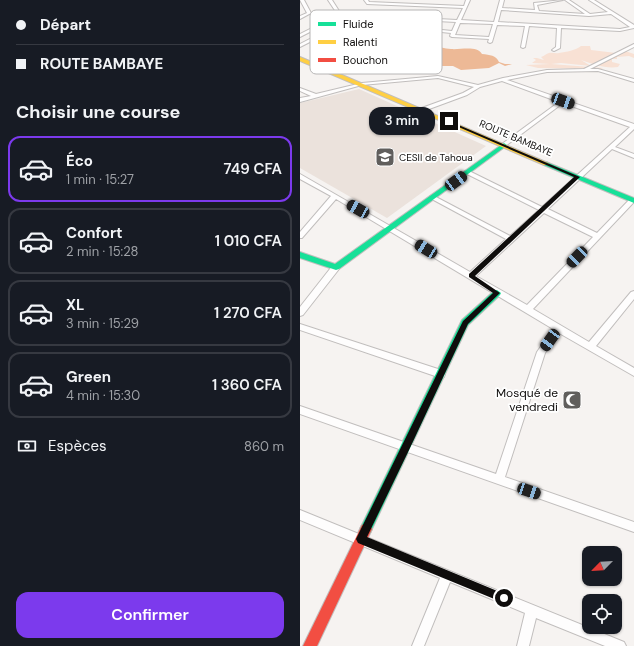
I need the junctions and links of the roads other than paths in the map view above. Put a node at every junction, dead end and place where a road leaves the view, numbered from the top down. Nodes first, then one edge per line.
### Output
1 (306, 0) edge
2 (330, 0) edge
3 (366, 0) edge
4 (446, 0) edge
5 (468, 0) edge
6 (502, 0) edge
7 (561, 0) edge
8 (567, 0) edge
9 (591, 0) edge
10 (301, 1) edge
11 (389, 1) edge
12 (443, 6) junction
13 (464, 8) junction
14 (499, 9) junction
15 (337, 10) edge
16 (538, 12) junction
17 (612, 13) junction
18 (589, 15) junction
19 (300, 18) edge
20 (442, 20) edge
21 (458, 21) junction
22 (495, 23) junction
23 (527, 25) junction
24 (559, 27) junction
25 (634, 27) edge
26 (620, 30) junction
27 (310, 31) edge
28 (442, 31) edge
29 (454, 32) junction
30 (634, 33) edge
31 (300, 36) edge
32 (310, 41) edge
33 (634, 45) edge
34 (300, 46) edge
35 (523, 47) dead end
36 (554, 50) dead end
37 (584, 70) junction
38 (335, 74) edge
39 (503, 79) junction
40 (634, 81) edge
41 (362, 84) junction
42 (478, 86) junction
43 (300, 89) edge
44 (315, 96) junction
45 (300, 100) edge
46 (563, 101) junction
47 (421, 110) junction
48 (634, 127) edge
49 (504, 145) junction
50 (611, 147) junction
51 (634, 156) edge
52 (467, 172) junction
53 (578, 177) junction
54 (301, 178) edge
55 (335, 196) junction
56 (432, 198) junction
57 (633, 200) edge
58 (543, 209) junction
59 (391, 227) junction
60 (300, 236) edge
61 (597, 236) junction
62 (511, 239) junction
63 (300, 255) edge
64 (336, 267) junction
65 (471, 276) junction
66 (497, 293) junction
67 (634, 294) edge
68 (527, 310) junction
69 (300, 313) edge
70 (300, 327) edge
71 (558, 328) junction
72 (590, 347) junction
73 (634, 372) edge
74 (441, 374) junction
75 (300, 410) edge
76 (406, 448) junction
77 (499, 480) junction
78 (300, 515) edge
79 (634, 526) edge
80 (361, 539) junction
81 (447, 575) junction
82 (532, 610) junction
83 (310, 646) edge
84 (418, 646) edge
85 (523, 646) edge
86 (620, 646) edge

1 - 10 street
2 - 15 street
3 - 11 street
4 - 12 street
5 - 13 street
6 - 14 street
7 - 16 street
8 - 18 street
9 - 17 street
10 - 19 street
11 - 12 street
12 - 13 street
13 - 21 street
14 - 16 street
14 - 22 street
16 - 18 street
17 - 18 street
17 - 25 street
20 - 21 street
21 - 22 street
21 - 29 street
22 - 23 street
22 - 29 street
23 - 24 street
23 - 35 street
24 - 26 street
24 - 36 street
25 - 26 street
26 - 30 street
27 - 31 street
28 - 29 street
32 - 34 street
33 - 37 street
37 - 39 street
37 - 40 street
38 - 41 street, ROUTE BAMBAYE
39 - 42 street
39 - 46 street
41 - 42 street
41 - 44 street
41 - 47 street, ROUTE BAMBAYE
42 - 47 street
43 - 44 street
44 - 45 street
46 - 48 street
46 - 49 street
47 - 49 street, ROUTE BAMBAYE
48 - 50 street
49 - 52 street
49 - 53 street, ROUTE BAMBAYE
50 - 51 street
50 - 53 street
52 - 56 street
52 - 58 street
53 - 57 street, ROUTE BAMBAYE
53 - 58 street
54 - 55 street
55 - 59 street
55 - 60 street
56 - 59 street
56 - 62 street
57 - 61 street
58 - 61 street
58 - 62 street
59 - 64 street
59 - 65 street
61 - 68 street
62 - 65 street
63 - 64 street
64 - 69 street
65 - 66 street
66 - 68 street
66 - 74 street
67 - 72 street
68 - 71 street
70 - 74 street
71 - 72 street
71 - 77 street
72 - 73 street
74 - 76 street
75 - 76 street
76 - 77 street
76 - 80 street
77 - 79 street
78 - 80 street
80 - 81 street
80 - 83 street
81 - 82 street
81 - 84 street
82 - 85 street
82 - 86 street

